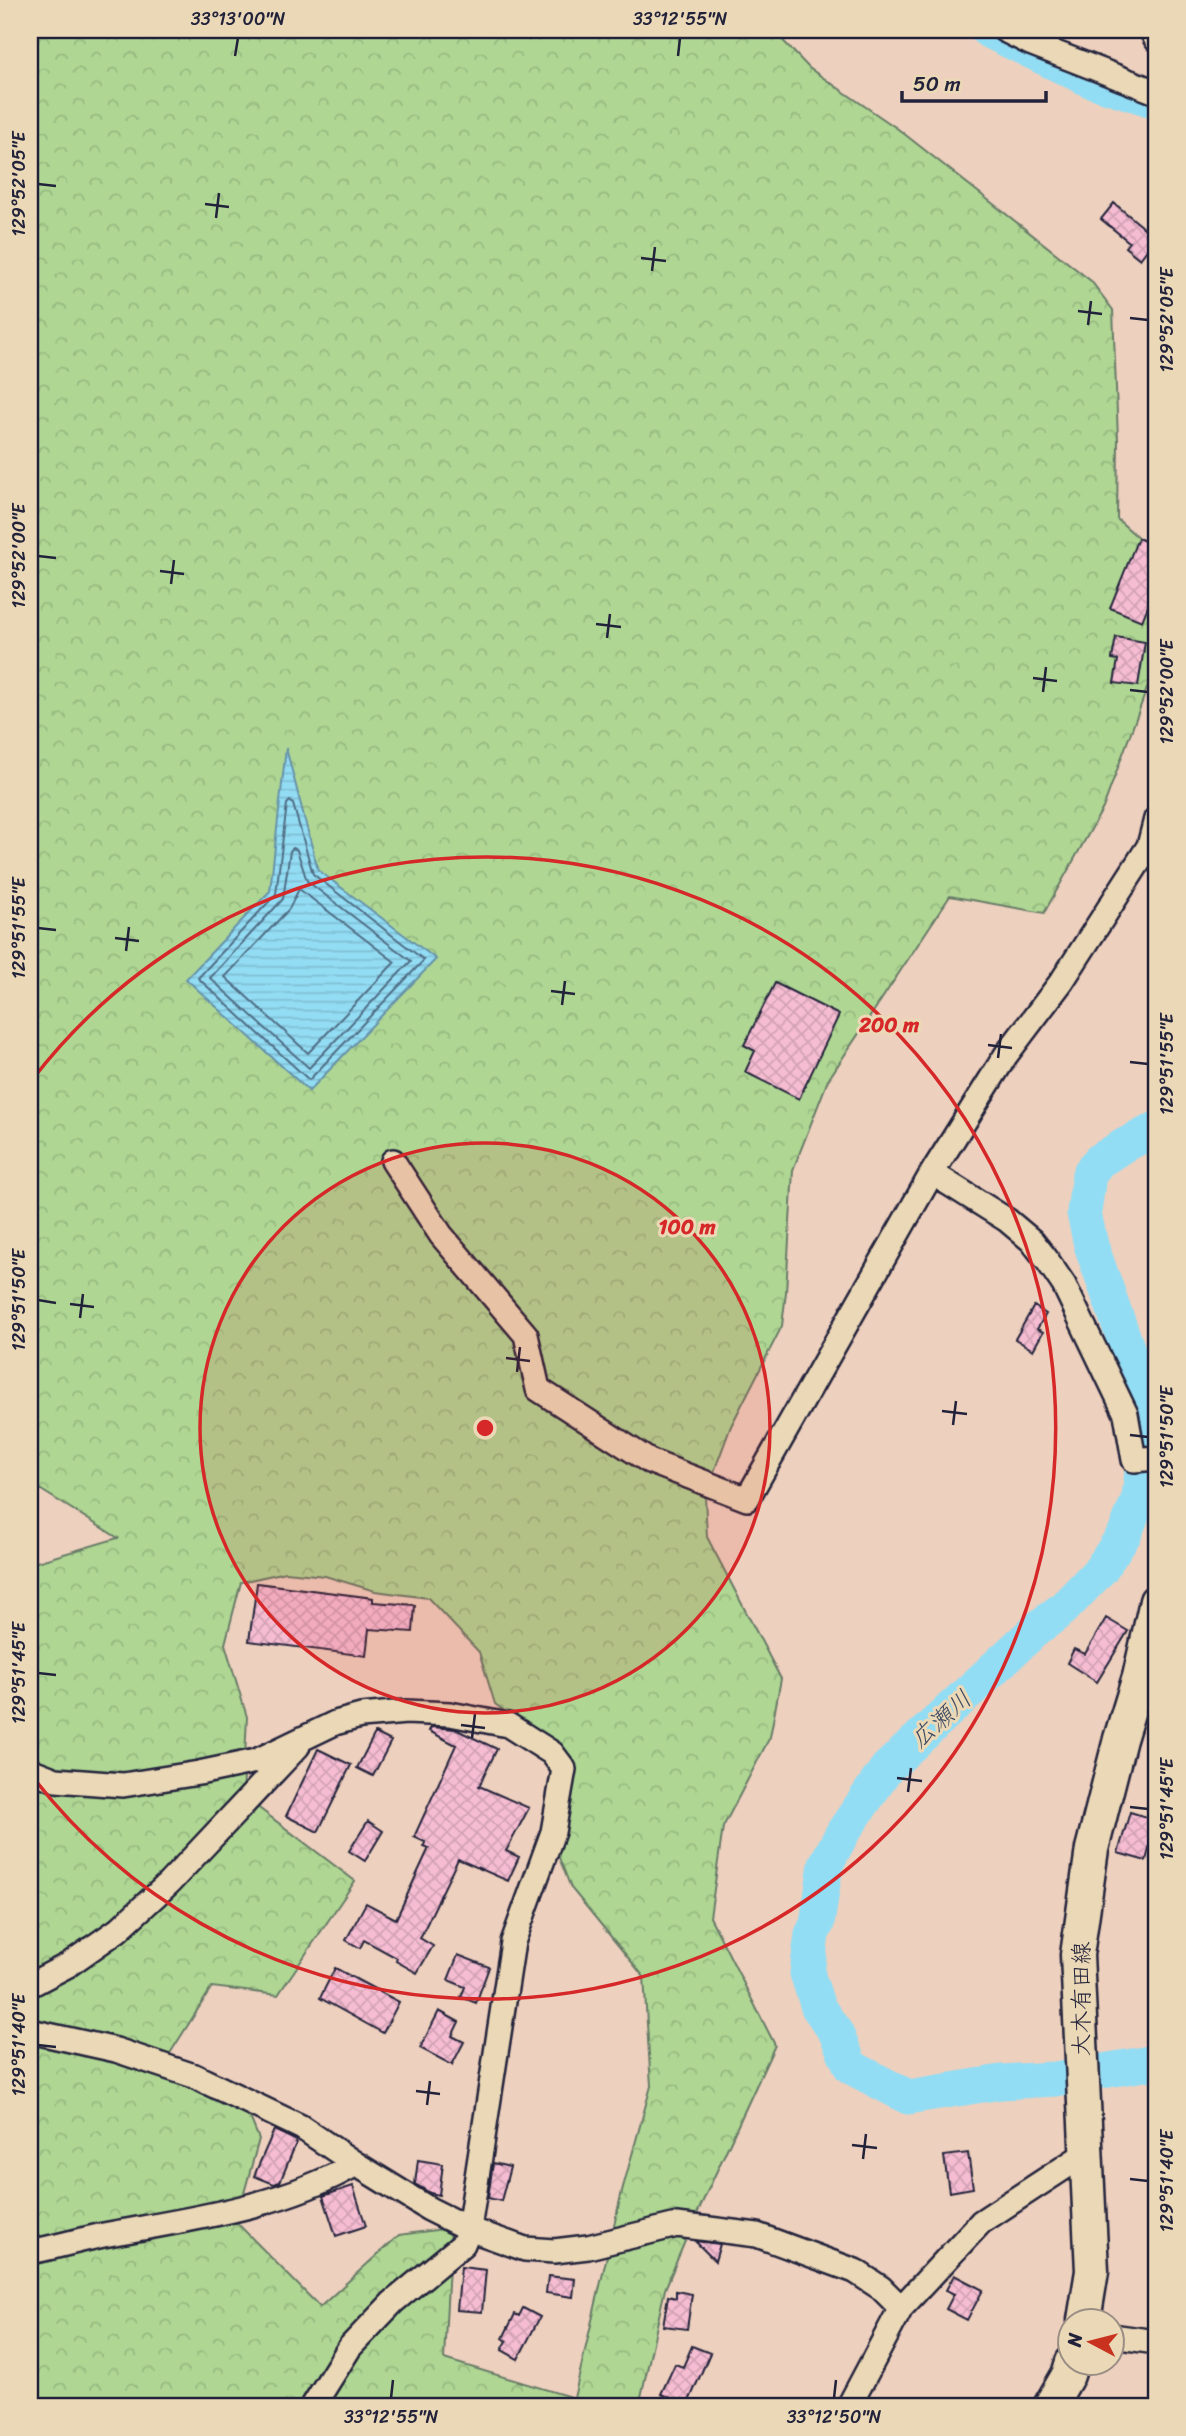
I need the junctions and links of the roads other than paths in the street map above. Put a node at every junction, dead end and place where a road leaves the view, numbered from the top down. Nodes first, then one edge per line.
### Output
1 (1004, 30) edge
2 (1151, 30) edge
3 (1156, 40) edge
4 (1156, 92) edge
5 (1156, 818) edge
6 (393, 1161) dead end
7 (932, 1173) junction
8 (1145, 1459) edge
9 (1156, 1601) edge
10 (1148, 1680) edge
11 (313, 1732) junction
12 (30, 1770) edge
13 (30, 1985) edge
14 (30, 2031) edge
15 (1085, 2154) junction
16 (356, 2164) junction
17 (469, 2229) junction
18 (30, 2252) edge
19 (1086, 2306) edge
20 (901, 2308) junction
21 (1126, 2338) edge
22 (1156, 2342) edge
23 (1067, 2376) edge
24 (313, 2406) edge
25 (849, 2406) edge
26 (1050, 2406) edge

1 - 4 street
2 - 3 street
5 - 7 street
6 - 7 street
7 - 8 street
9 - 10 main road, 大木有田線
10 - 15 main road, 大木有田線
11 - 12 street
11 - 13 street
11 - 17 street
14 - 16 street
15 - 19 main road, 大木有田線
15 - 20 street
16 - 17 street
16 - 18 street
17 - 20 street
17 - 24 street
20 - 25 street
21 - 22 street
23 - 26 main road

